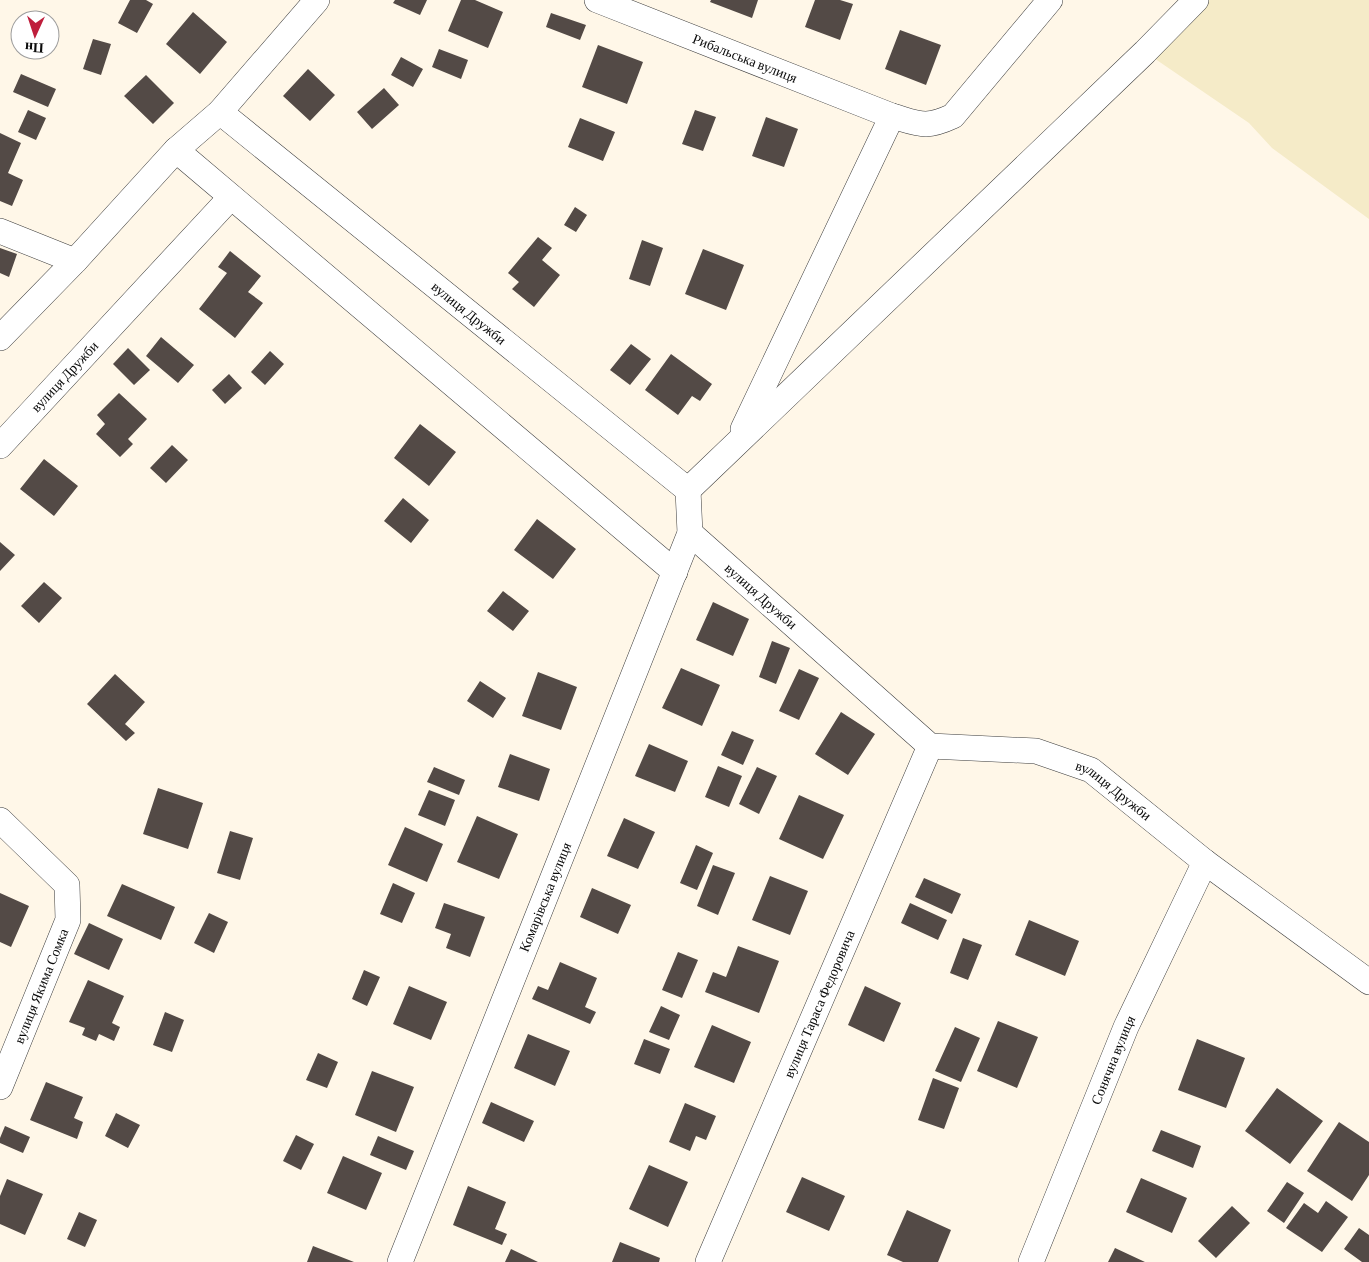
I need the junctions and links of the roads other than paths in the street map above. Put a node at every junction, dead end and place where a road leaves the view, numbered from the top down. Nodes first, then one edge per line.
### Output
1 (317, 0) edge
2 (597, 0) edge
3 (1050, 0) edge
4 (1196, 0) edge
5 (220, 112) junction
6 (892, 116) junction
7 (176, 150) junction
8 (231, 196) junction
9 (0, 231) edge
10 (75, 262) junction
11 (0, 338) edge
12 (736, 443) junction
13 (0, 446) edge
14 (688, 490) junction
15 (690, 533) junction
16 (674, 572) junction
17 (930, 746) junction
18 (0, 820) edge
19 (1205, 862) junction
20 (1369, 982) edge
21 (0, 1087) edge
22 (400, 1262) edge
23 (708, 1262) edge
24 (1031, 1262) edge

1 - 5 street
2 - 6 street, Рибальська вулиця
3 - 6 street, Рибальська вулиця
4 - 12 street
5 - 7 street
5 - 14 street, вулиця Дружби
6 - 12 street
7 - 8 street
7 - 10 street
8 - 13 street, вулиця Дружби
8 - 16 street
9 - 10 street
10 - 11 street
12 - 14 street
14 - 15 street
15 - 16 street, Комарівська вулиця
15 - 17 street, вулиця Дружби
16 - 22 street, Комарівська вулиця
17 - 19 street, вулиця Дружби
17 - 23 street, вулиця Тараса Федоровича
18 - 21 street, вулиця Якима Сомка
19 - 20 street, вулиця Дружби
19 - 24 street, Сонячна вулиця

